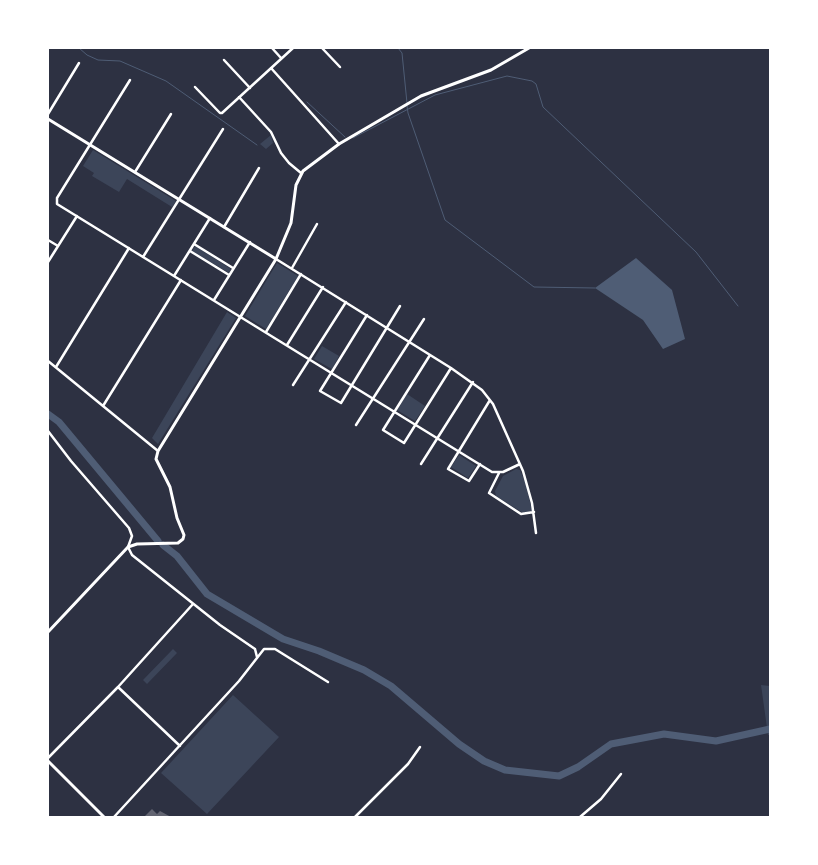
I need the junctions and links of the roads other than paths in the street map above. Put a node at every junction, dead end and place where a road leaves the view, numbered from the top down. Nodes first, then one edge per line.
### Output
1 (272, 48) edge
2 (292, 48) edge
3 (322, 48) edge
4 (529, 48) edge
5 (281, 58) junction
6 (224, 60) dead end
7 (79, 64) dead end
8 (340, 67) dead end
9 (271, 68) junction
10 (130, 80) dead end
11 (195, 87) dead end
12 (250, 88) junction
13 (239, 97) junction
14 (48, 114) edge
15 (171, 114) dead end
16 (48, 119) edge
17 (223, 129) dead end
18 (339, 144) junction
19 (91, 145) junction
20 (259, 168) dead end
21 (135, 172) junction
22 (301, 173) junction
23 (179, 199) junction
24 (77, 216) junction
25 (210, 218) junction
26 (317, 224) dead end
27 (224, 227) junction
28 (48, 240) edge
29 (250, 242) junction
30 (194, 244) junction
31 (58, 246) junction
32 (129, 248) junction
33 (190, 251) junction
34 (143, 257) junction
35 (276, 258) junction
36 (48, 262) edge
37 (233, 268) junction
38 (292, 268) junction
39 (301, 274) junction
40 (229, 275) junction
41 (174, 276) junction
42 (181, 280) junction
43 (323, 287) junction
44 (214, 300) junction
45 (346, 302) junction
46 (400, 306) dead end
47 (367, 315) junction
48 (241, 317) junction
49 (424, 319) dead end
50 (387, 328) junction
51 (266, 332) junction
52 (409, 341) junction
53 (286, 345) junction
54 (430, 355) junction
55 (310, 359) junction
56 (48, 361) edge
57 (56, 367) junction
58 (451, 368) junction
59 (331, 373) junction
60 (473, 382) junction
61 (294, 385) dead end
62 (352, 385) junction
63 (373, 398) junction
64 (490, 400) junction
65 (104, 406) junction
66 (395, 412) junction
67 (356, 425) dead end
68 (416, 425) junction
69 (48, 431) edge
70 (437, 438) junction
71 (158, 451) junction
72 (459, 451) junction
73 (421, 464) dead end
74 (480, 464) junction
75 (520, 464) junction
76 (499, 473) junction
77 (534, 512) junction
78 (536, 533) dead end
79 (128, 547) junction
80 (193, 604) junction
81 (48, 632) edge
82 (258, 657) junction
83 (328, 682) dead end
84 (118, 687) junction
85 (180, 746) junction
86 (420, 747) dead end
87 (48, 758) edge
88 (48, 761) edge
89 (621, 774) dead end
90 (104, 817) edge
91 (114, 817) edge
92 (355, 817) edge
93 (580, 817) edge

1 - 5 street
2 - 5 street
3 - 8 street
4 - 18 street
5 - 9 street
6 - 12 street
7 - 14 street
9 - 12 street
9 - 18 street
10 - 19 street
11 - 13 street
12 - 13 street
13 - 22 street
15 - 21 street
16 - 19 street
17 - 23 street
18 - 22 street
19 - 21 street
19 - 24 street
20 - 27 street
21 - 23 street
22 - 35 street
23 - 25 street
23 - 34 street
24 - 31 street
24 - 32 street
25 - 27 street
25 - 30 street
26 - 38 street
27 - 29 street
28 - 31 street
29 - 35 street
29 - 37 street
30 - 33 street
30 - 37 street
31 - 36 street
32 - 34 street
32 - 57 street
33 - 40 street
33 - 41 street
34 - 41 street
35 - 38 street
35 - 48 street
37 - 40 street
38 - 39 street
39 - 43 street
39 - 51 street
40 - 44 street
41 - 42 street
42 - 44 street
42 - 65 street
43 - 45 street
43 - 53 street
44 - 48 street
45 - 47 street
45 - 55 street
46 - 50 street
47 - 50 street
47 - 59 street
48 - 51 street
48 - 71 street
49 - 52 street
50 - 52 street
50 - 62 street
51 - 53 street
52 - 54 street
52 - 63 street
53 - 55 street
54 - 58 street
54 - 66 street
55 - 59 street
55 - 61 street
56 - 57 street
57 - 65 street
58 - 60 street
58 - 68 street
59 - 62 street
59 - 62 street
60 - 64 street
60 - 70 street
62 - 63 street
63 - 66 street
63 - 67 street
64 - 72 street
64 - 75 street
65 - 71 street
66 - 68 street
66 - 68 street
68 - 70 street
69 - 79 street
70 - 72 street
70 - 73 street
71 - 79 street
72 - 74 street
72 - 74 street
74 - 76 street
75 - 76 street
75 - 77 street
76 - 77 street
77 - 78 street
79 - 80 street
79 - 81 street
80 - 82 street
80 - 84 street
82 - 83 street
82 - 85 street
84 - 85 street
84 - 87 street
85 - 91 street
86 - 92 street
88 - 90 street
89 - 93 street

